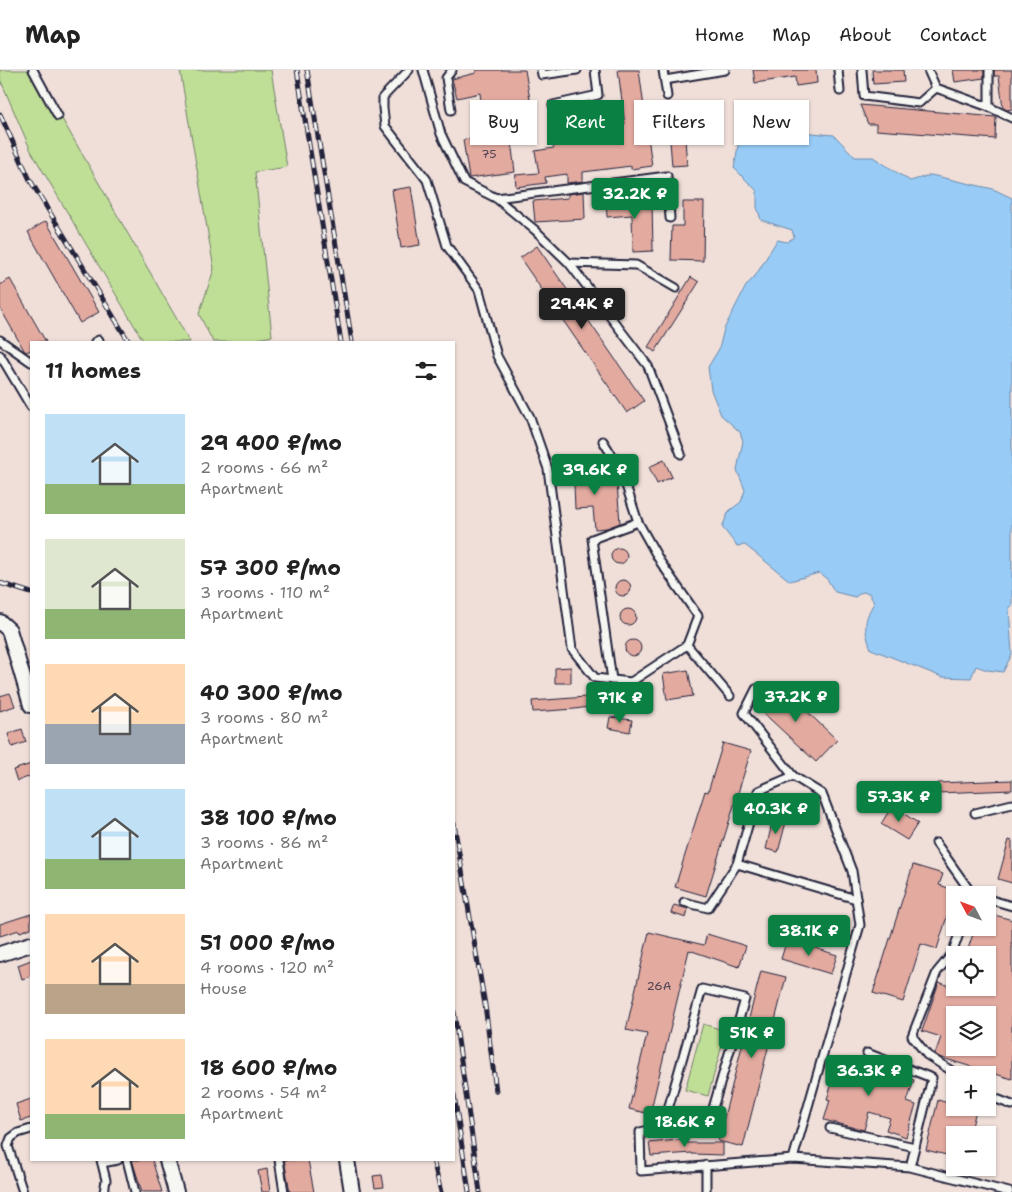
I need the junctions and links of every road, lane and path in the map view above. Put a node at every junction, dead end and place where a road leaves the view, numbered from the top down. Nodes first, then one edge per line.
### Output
1 (33, 70) edge
2 (409, 70) edge
3 (423, 70) edge
4 (452, 70) edge
5 (541, 70) edge
6 (577, 70) edge
7 (595, 70) edge
8 (663, 70) edge
9 (725, 70) edge
10 (838, 70) edge
11 (862, 70) edge
12 (928, 70) edge
13 (989, 70) edge
14 (665, 80) junction
15 (936, 88) junction
16 (840, 91) dead end
17 (667, 96) dead end
18 (576, 100) edge
19 (989, 107) junction
20 (451, 110) dead end
21 (58, 116) dead end
22 (1012, 118) edge
23 (496, 198) junction
24 (670, 218) dead end
25 (569, 263) junction
26 (676, 288) dead end
27 (0, 340) edge
28 (0, 355) edge
29 (30, 361) edge
30 (30, 405) edge
31 (603, 441) dead end
32 (681, 454) dead end
33 (638, 522) junction
34 (0, 622) edge
35 (687, 645) junction
36 (612, 680) junction
37 (756, 689) dead end
38 (730, 696) dead end
39 (30, 702) edge
40 (793, 776) junction
41 (1012, 804) edge
42 (975, 813) dead end
43 (936, 844) dead end
44 (737, 864) junction
45 (966, 886) edge
46 (856, 899) junction
47 (996, 901) edge
48 (684, 902) dead end
49 (1012, 906) edge
50 (958, 936) edge
51 (30, 944) edge
52 (0, 954) edge
53 (867, 1052) dead end
54 (946, 1067) edge
55 (996, 1099) edge
56 (1012, 1104) edge
57 (663, 1127) junction
58 (830, 1128) dead end
59 (30, 1129) edge
60 (916, 1146) junction
61 (793, 1158) junction
62 (101, 1161) edge
63 (126, 1161) edge
64 (167, 1161) edge
65 (279, 1161) edge
66 (347, 1161) edge
67 (706, 1165) junction
68 (910, 1167) junction
69 (23, 1192) edge
70 (104, 1192) edge
71 (135, 1192) edge
72 (176, 1192) edge
73 (284, 1192) edge
74 (352, 1192) edge
75 (706, 1192) edge
76 (1009, 1192) edge

1 - 21 lane
2 - 36 lane
3 - 23 lane
4 - 20 lane
5 - 6 lane
7 - 18 lane
8 - 14 lane
9 - 14 lane
10 - 16 lane
11 - 15 lane
12 - 15 lane
13 - 19 lane
14 - 17 lane
15 - 19 lane
19 - 22 lane
23 - 24 lane
23 - 25 lane
25 - 26 lane
25 - 32 lane
27 - 29 lane
28 - 30 lane
31 - 33 lane
33 - 35 lane
33 - 36 lane
34 - 39 street
35 - 36 lane
35 - 38 lane
37 - 40 lane
40 - 44 lane
40 - 46 lane
41 - 42 lane
43 - 45 lane
44 - 46 lane
44 - 48 lane
46 - 61 lane
47 - 49 lane
50 - 54 lane
51 - 52 street
53 - 60 lane
55 - 56 lane
57 - 57 lane
57 - 67 lane
58 - 60 lane
59 - 69 lane
60 - 68 lane
61 - 67 lane
61 - 68 lane
62 - 70 lane
63 - 71 lane
64 - 72 street
65 - 73 lane
66 - 74 street
67 - 75 lane
68 - 76 lane

